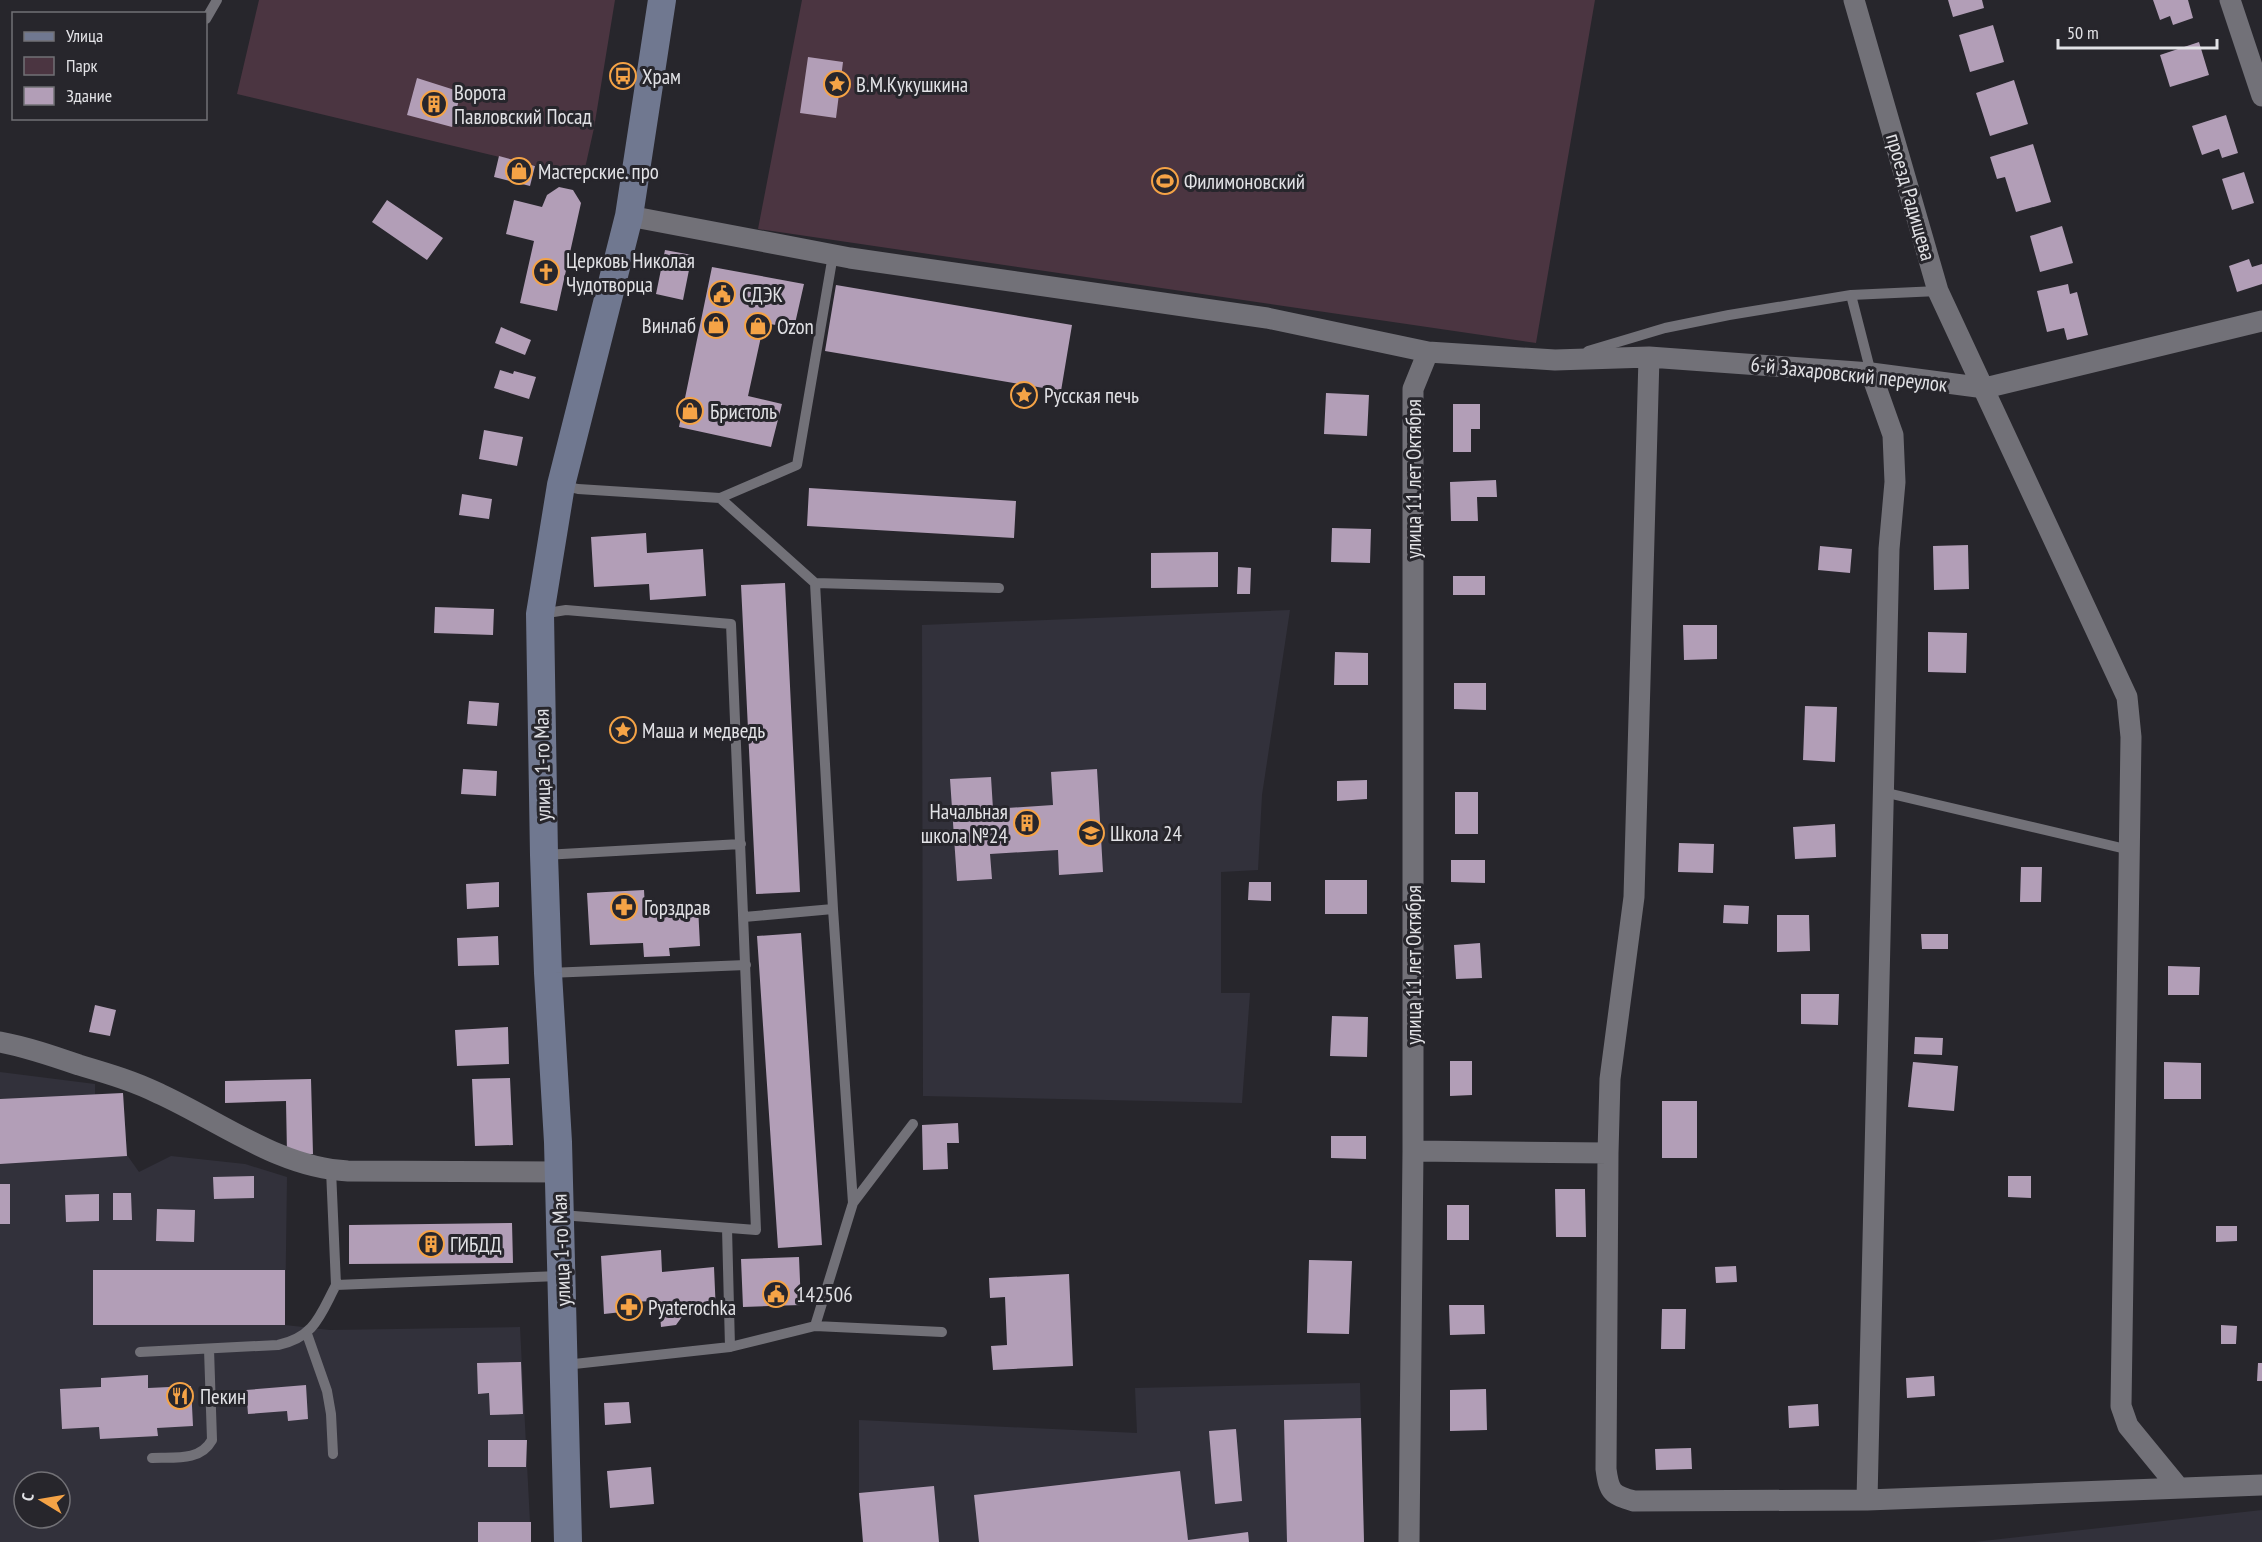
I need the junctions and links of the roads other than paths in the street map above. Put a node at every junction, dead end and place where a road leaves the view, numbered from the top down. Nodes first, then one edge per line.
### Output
1 (217, 0) edge
2 (663, 0) edge
3 (1854, 0) edge
4 (2230, 0) edge
5 (207, 17) edge
6 (2262, 96) edge
7 (628, 216) junction
8 (833, 255) junction
9 (1938, 291) junction
10 (1851, 295) junction
11 (2262, 321) edge
12 (1428, 352) junction
13 (1649, 357) junction
14 (1555, 360) junction
15 (1871, 373) junction
16 (1985, 388) junction
17 (561, 484) junction
18 (720, 498) junction
19 (815, 583) junction
20 (999, 588) dead end
21 (540, 614) junction
22 (1883, 792) junction
23 (741, 844) junction
24 (2130, 850) junction
25 (544, 855) junction
26 (833, 909) junction
27 (744, 917) junction
28 (746, 965) junction
29 (548, 973) junction
30 (0, 1042) edge
31 (913, 1124) dead end
32 (1413, 1151) junction
33 (1608, 1153) junction
34 (331, 1170) junction
35 (559, 1172) junction
36 (853, 1203) junction
37 (560, 1215) junction
38 (727, 1228) junction
39 (562, 1275) junction
40 (336, 1285) junction
41 (814, 1326) junction
42 (942, 1332) dead end
43 (307, 1334) junction
44 (730, 1347) junction
45 (209, 1349) junction
46 (140, 1352) dead end
47 (565, 1365) junction
48 (333, 1454) dead end
49 (152, 1458) dead end
50 (2262, 1485) edge
51 (2178, 1487) junction
52 (1867, 1500) junction
53 (568, 1542) edge
54 (1409, 1542) edge

1 - 5 lane
2 - 7 street, улица 1-го Мая
3 - 9 street, проезд Радищева
4 - 6 street
7 - 8 street, 6-й Захаровский переулок
7 - 17 street, улица 1-го Мая
8 - 12 street, 6-й Захаровский переулок
8 - 18 lane
9 - 10 lane
9 - 16 street, проезд Радищева
10 - 14 lane
10 - 15 lane
11 - 16 street, 6-й Захаровский переулок
12 - 14 street, 6-й Захаровский переулок
12 - 32 street, улица 11 лет Октября
13 - 14 street, 6-й Захаровский переулок
13 - 15 street, 6-й Захаровский переулок
13 - 33 street
15 - 16 street, 6-й Захаровский переулок
15 - 22 street
16 - 24 street, проезд Радищева
17 - 18 lane
17 - 21 street, улица 1-го Мая
18 - 19 lane
19 - 20 lane
19 - 26 lane
21 - 23 lane
21 - 25 street, улица 1-го Мая
22 - 24 lane
22 - 52 street
23 - 25 lane
23 - 27 lane
24 - 51 street, проезд Радищева
25 - 29 street, улица 1-го Мая
26 - 27 lane
26 - 36 lane
27 - 28 lane
28 - 29 lane
28 - 38 lane
29 - 35 street, улица 1-го Мая
30 - 34 street
31 - 36 lane
32 - 33 street
32 - 54 street, улица 11 лет Октября
33 - 52 street
34 - 35 street
34 - 40 lane
35 - 37 street, улица 1-го Мая
36 - 41 lane
37 - 38 lane
37 - 39 street, улица 1-го Мая
38 - 44 lane
39 - 40 lane
39 - 47 street, улица 1-го Мая
40 - 43 lane
41 - 42 lane
41 - 44 lane
43 - 45 lane
43 - 48 lane
44 - 47 lane
45 - 46 lane
45 - 49 lane
47 - 53 street, улица 1-го Мая
50 - 51 street
51 - 52 street

